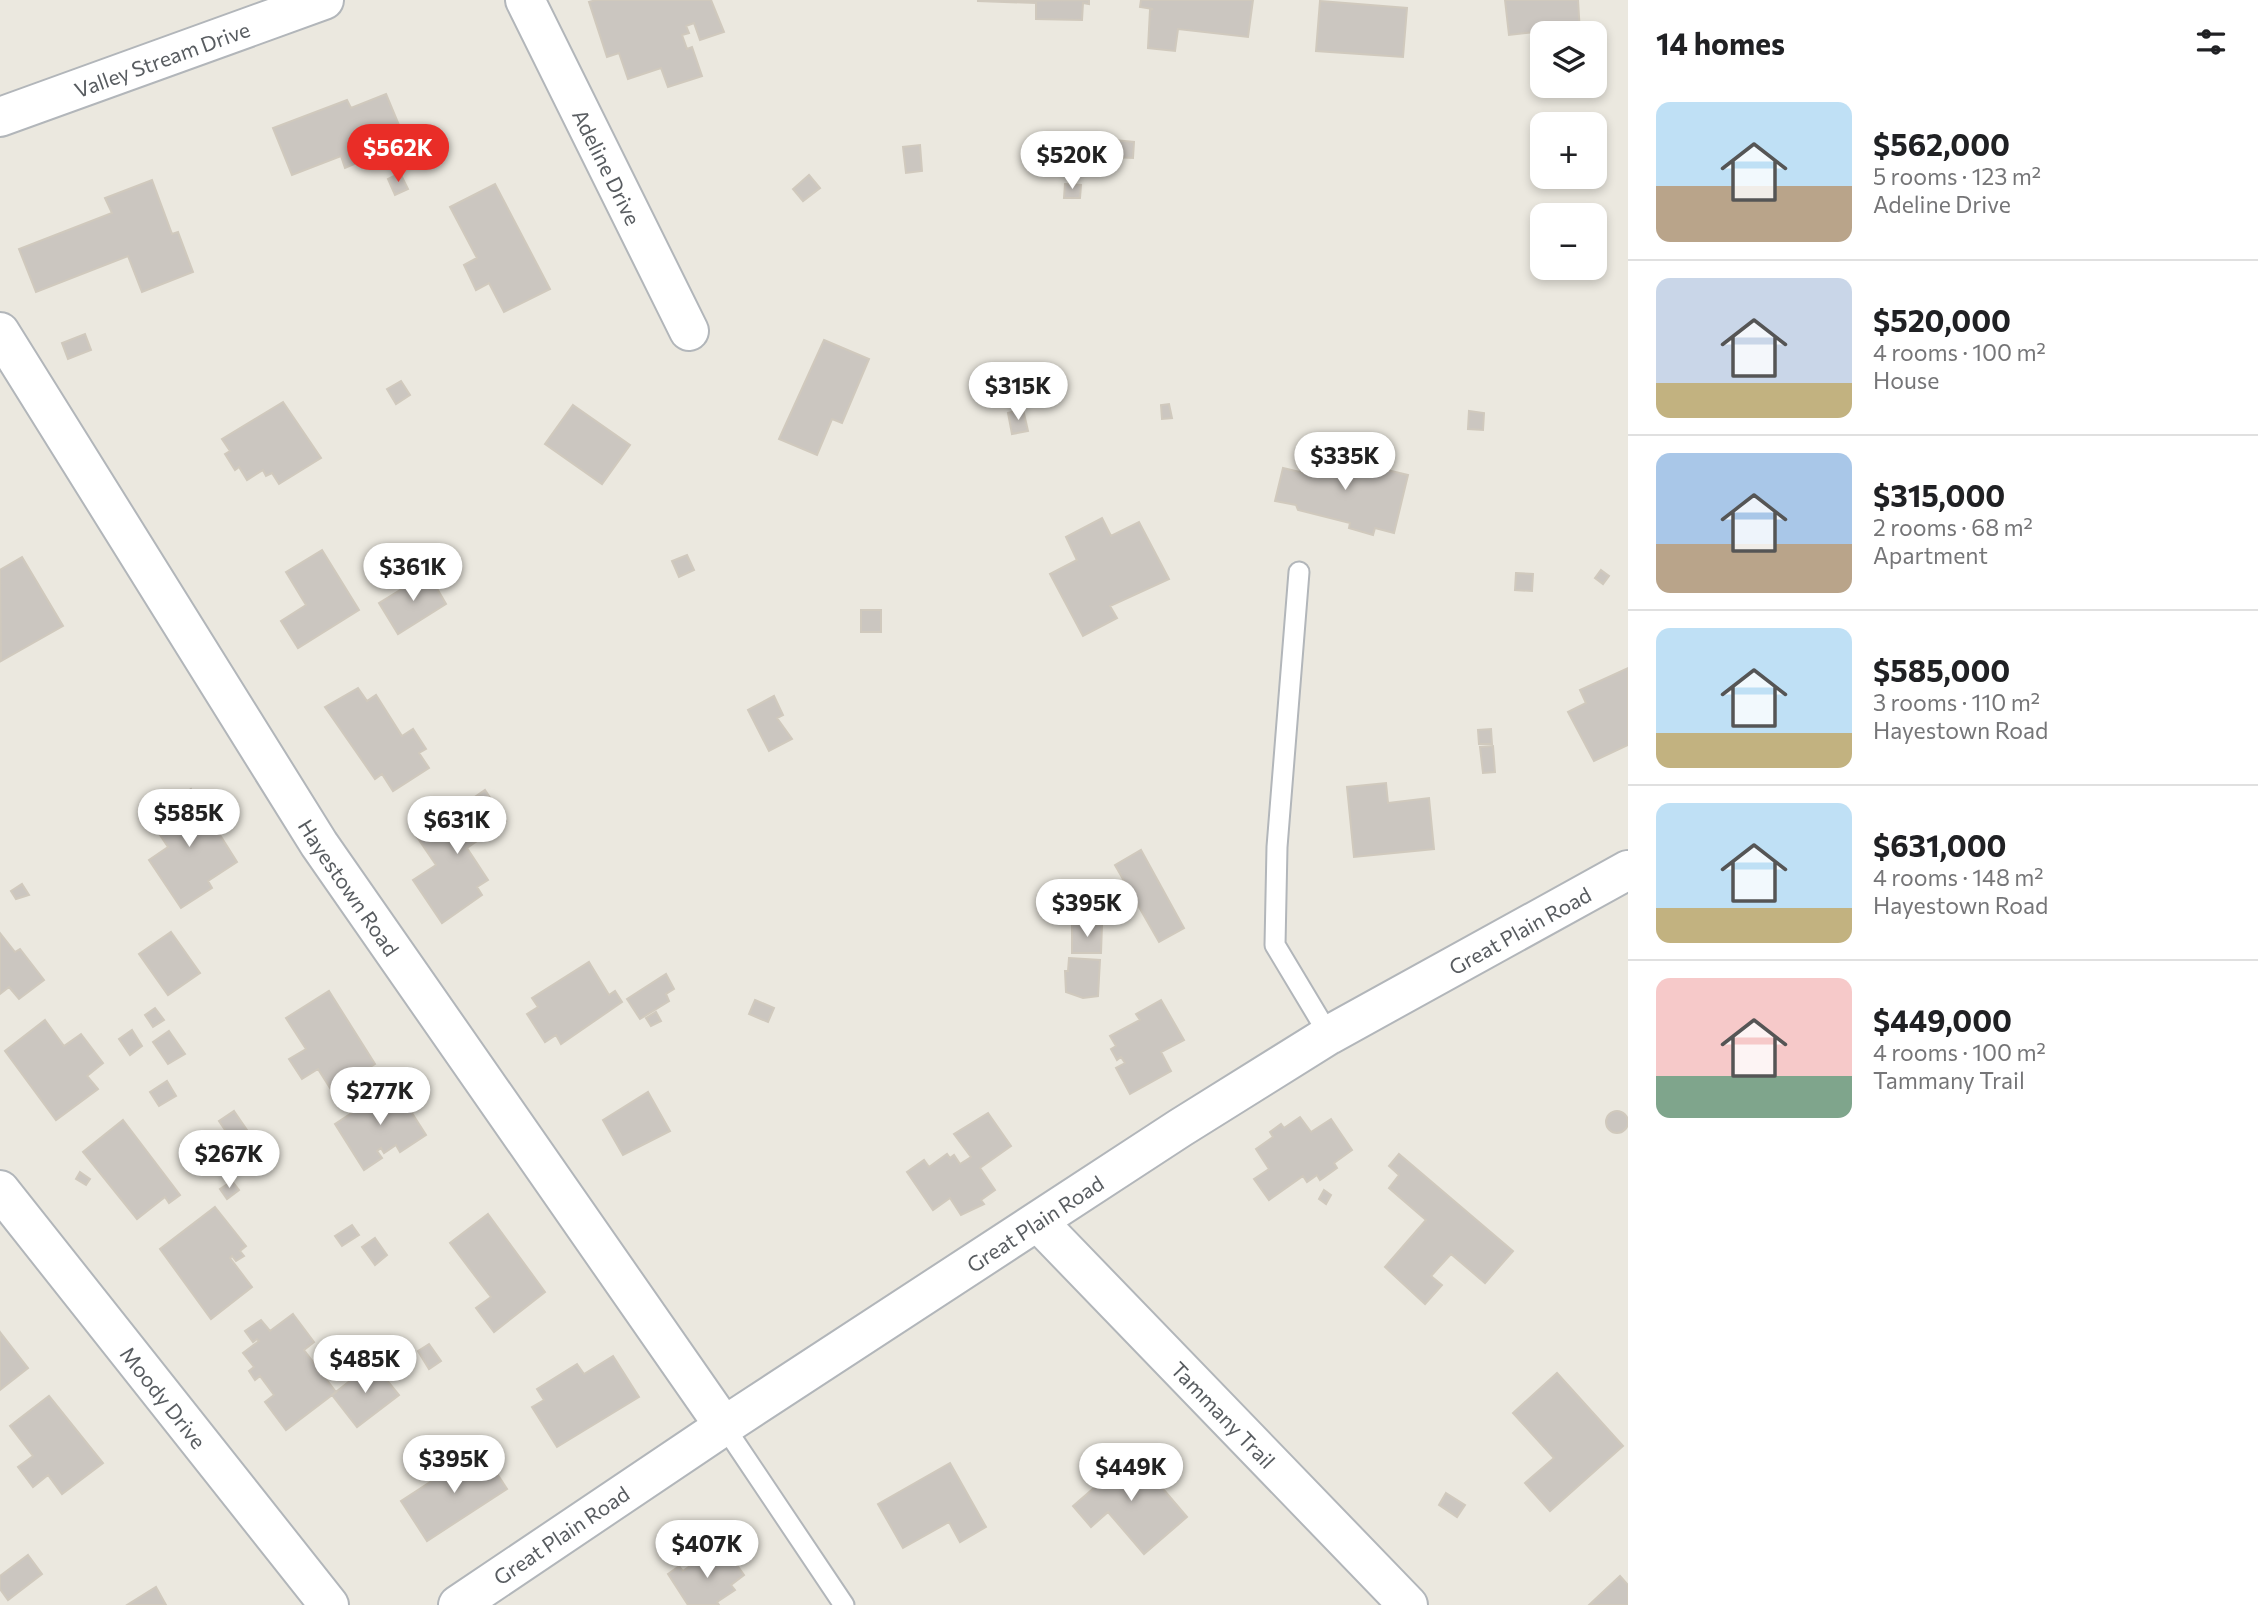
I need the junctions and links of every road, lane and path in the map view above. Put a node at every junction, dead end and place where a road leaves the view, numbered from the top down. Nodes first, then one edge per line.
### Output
1 (324, 0) edge
2 (526, 0) edge
3 (0, 117) edge
4 (689, 331) dead end
5 (0, 332) edge
6 (1298, 572) dead end
7 (1628, 870) edge
8 (1329, 1035) junction
9 (0, 1190) edge
10 (1039, 1223) junction
11 (724, 1426) junction
12 (478, 1599) edge
13 (329, 1605) edge
14 (844, 1605) edge
15 (1408, 1605) edge

1 - 3 street, Valley Stream Drive
2 - 4 street, Adeline Drive
5 - 11 street, Hayestown Road
6 - 8 lane
7 - 8 street, Great Plain Road
8 - 10 street, Great Plain Road
9 - 13 street, Moody Drive
10 - 11 street, Great Plain Road
10 - 15 street, Tammany Trail
11 - 12 street, Great Plain Road
11 - 14 lane

